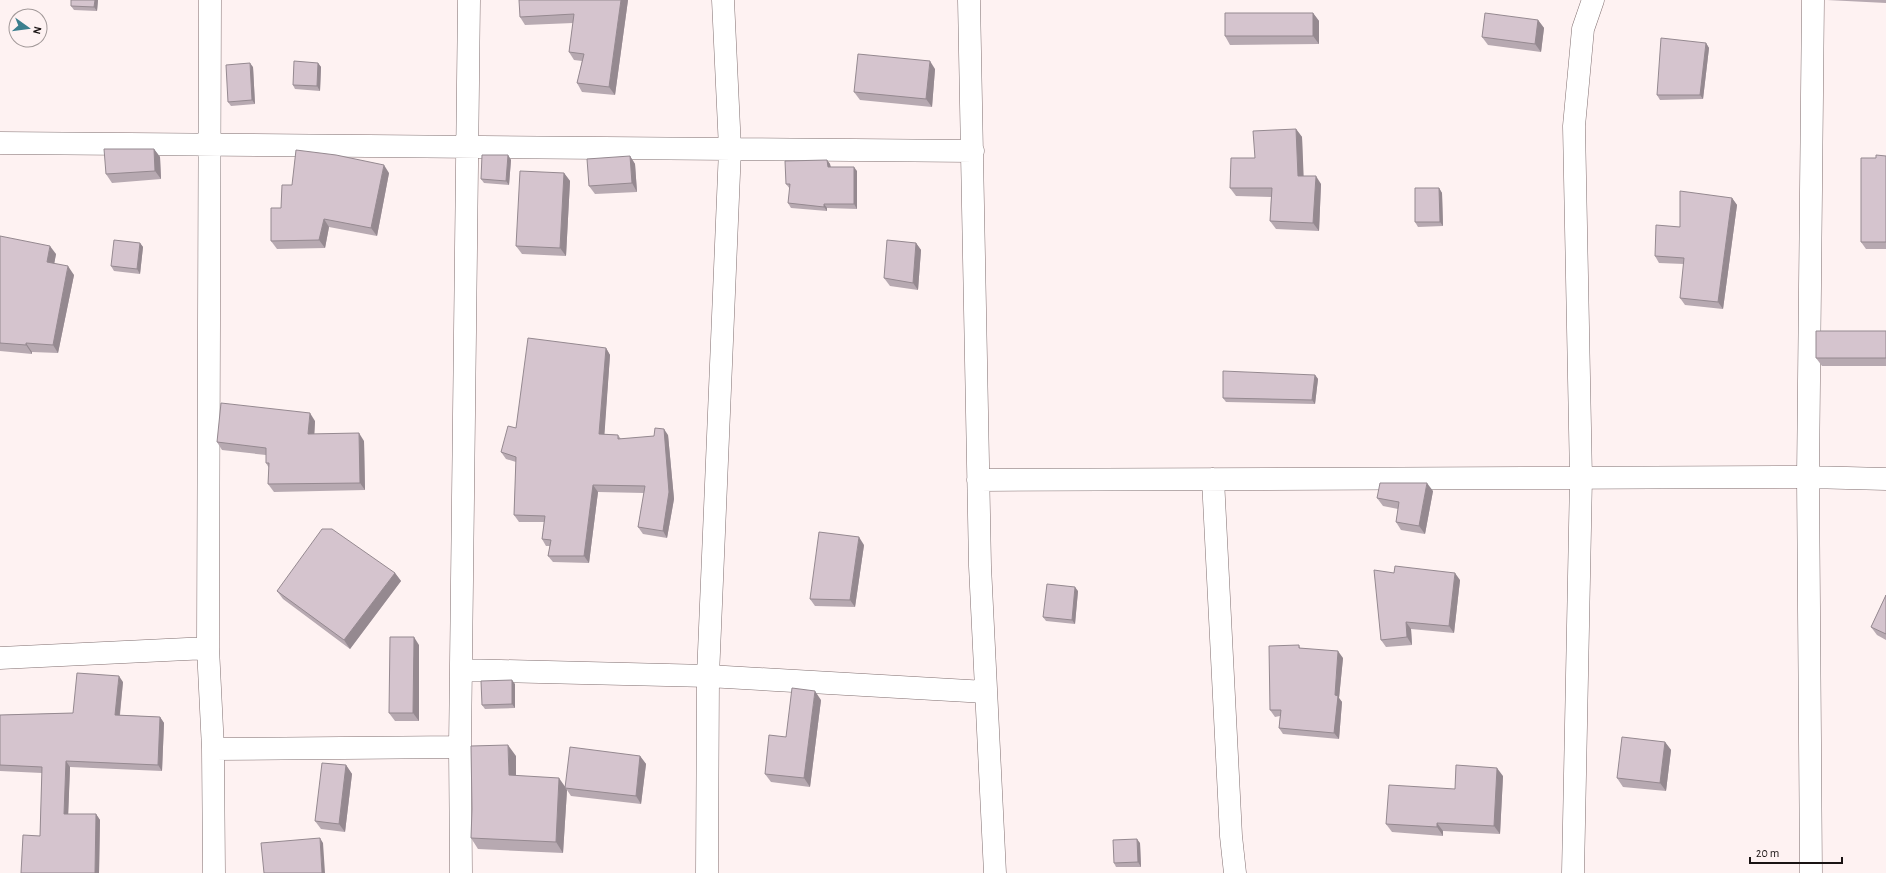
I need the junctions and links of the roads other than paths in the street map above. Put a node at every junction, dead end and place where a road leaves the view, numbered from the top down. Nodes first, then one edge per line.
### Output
1 (210, 0) edge
2 (469, 0) edge
3 (723, 0) edge
4 (970, 0) edge
5 (1593, 0) edge
6 (1813, 0) edge
7 (0, 143) edge
8 (210, 144) junction
9 (467, 147) junction
10 (730, 149) junction
11 (973, 151) junction
12 (1808, 477) junction
13 (1581, 478) junction
14 (1213, 479) junction
15 (1886, 479) edge
16 (978, 480) junction
17 (208, 648) junction
18 (0, 658) edge
19 (462, 670) junction
20 (708, 676) junction
21 (986, 692) junction
22 (460, 746) junction
23 (213, 749) junction
24 (214, 873) edge
25 (461, 873) edge
26 (707, 873) edge
27 (995, 873) edge
28 (1235, 873) edge
29 (1573, 873) edge
30 (1811, 873) edge

1 - 8 street
2 - 9 street
3 - 10 street
4 - 11 street
5 - 13 street
6 - 12 street
7 - 8 street
8 - 9 street
8 - 17 street
9 - 10 street
9 - 19 street
10 - 11 street
10 - 20 street
11 - 16 street
12 - 13 street
12 - 15 street
12 - 30 street
13 - 14 street
13 - 29 street
14 - 16 street
14 - 28 street
16 - 21 street
17 - 18 street
17 - 23 street
19 - 20 street
19 - 22 street
20 - 21 street
20 - 26 street
21 - 27 street
22 - 23 street
22 - 25 street
23 - 24 street

